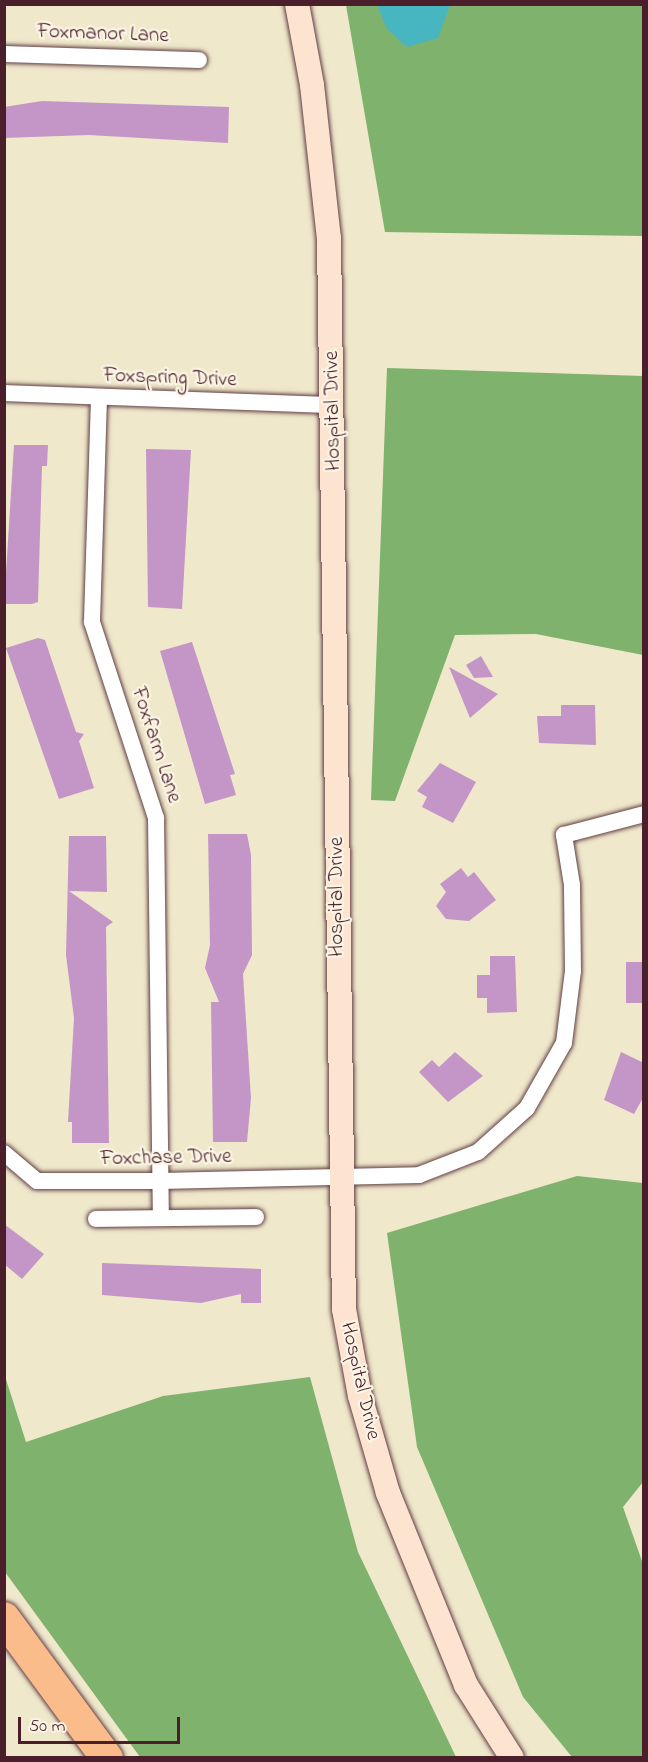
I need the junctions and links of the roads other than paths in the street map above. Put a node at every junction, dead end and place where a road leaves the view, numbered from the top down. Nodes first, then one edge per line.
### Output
1 (297, 4) edge
2 (4, 54) edge
3 (199, 60) dead end
4 (4, 393) edge
5 (99, 398) junction
6 (334, 405) junction
7 (644, 814) edge
8 (4, 1153) edge
9 (339, 1176) junction
10 (160, 1181) junction
11 (256, 1217) dead end
12 (161, 1218) junction
13 (96, 1219) dead end
14 (4, 1618) edge
15 (107, 1758) edge
16 (512, 1758) edge

1 - 6 street, Hospital Drive
2 - 3 street, Foxmanor Lane
4 - 5 street, Foxspring Drive
5 - 6 street, Foxspring Drive
5 - 10 street, Foxfarm Lane
6 - 9 street, Hospital Drive
7 - 9 street, Foxchase Drive
8 - 10 street, Foxchase Drive
9 - 10 street, Foxchase Drive
9 - 16 street, Hospital Drive
10 - 12 street, Foxfarm Lane
11 - 12 street
12 - 13 street
14 - 15 highway

